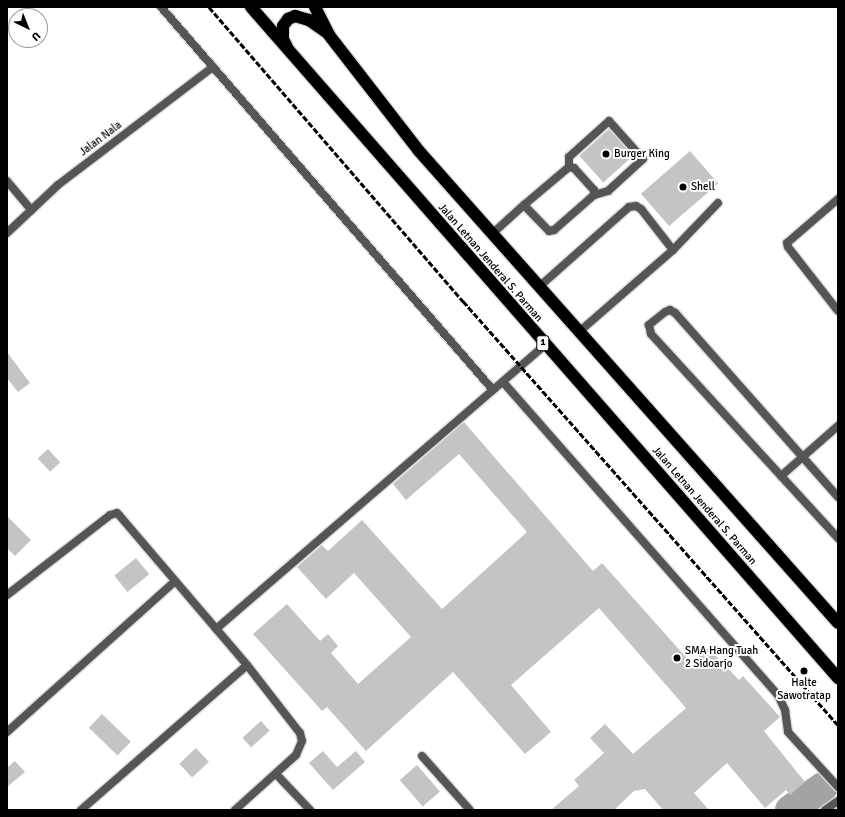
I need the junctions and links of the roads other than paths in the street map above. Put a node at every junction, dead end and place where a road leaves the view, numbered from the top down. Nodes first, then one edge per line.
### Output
1 (161, 7) edge
2 (251, 7) edge
3 (315, 7) edge
4 (325, 7) edge
5 (327, 30) junction
6 (293, 57) junction
7 (213, 67) junction
8 (568, 166) junction
9 (7, 181) edge
10 (594, 195) junction
11 (838, 199) edge
12 (718, 203) dead end
13 (524, 205) junction
14 (31, 210) junction
15 (7, 233) edge
16 (493, 233) junction
17 (673, 250) junction
18 (540, 286) junction
19 (838, 310) edge
20 (580, 331) junction
21 (545, 345) junction
22 (502, 382) junction
23 (493, 390) junction
24 (838, 426) edge
25 (802, 457) junction
26 (781, 476) junction
27 (838, 497) edge
28 (838, 538) edge
29 (175, 581) junction
30 (7, 595) edge
31 (838, 623) edge
32 (216, 629) junction
33 (247, 665) junction
34 (838, 678) edge
35 (7, 732) edge
36 (422, 756) dead end
37 (276, 774) junction
38 (838, 787) edge
39 (838, 801) edge
40 (81, 810) edge
41 (235, 810) edge
42 (310, 810) edge
43 (470, 810) edge
44 (825, 810) edge

1 - 7 street
2 - 6 highway, Jalan Letnan Jenderal S. Parman / 1
3 - 5 highway, Jalan Letnan Jenderal S. Parman
4 - 5 highway
5 - 6 highway
5 - 16 highway, Jalan Letnan Jenderal S. Parman
6 - 21 highway, Jalan Letnan Jenderal S. Parman / 1
7 - 14 street, Jalan Nala
7 - 23 street
8 - 10 street
8 - 10 street
8 - 13 street
9 - 14 street
10 - 13 street
11 - 19 street
12 - 17 street
13 - 16 street
14 - 15 street, Jalan Nala
16 - 18 highway, Jalan Letnan Jenderal S. Parman
17 - 18 street
17 - 20 street
18 - 20 highway, Jalan Letnan Jenderal S. Parman
20 - 31 highway, Jalan Letnan Jenderal S. Parman
21 - 22 street
21 - 34 highway, Jalan Letnan Jenderal S. Parman / 1
22 - 23 street
22 - 38 street
23 - 32 street
24 - 25 street
25 - 26 street
25 - 26 street
25 - 27 street
26 - 28 street
29 - 30 street
29 - 32 street
29 - 35 street
32 - 33 street
33 - 37 street
33 - 40 street
36 - 43 street
37 - 41 street
37 - 42 street
39 - 44 street

